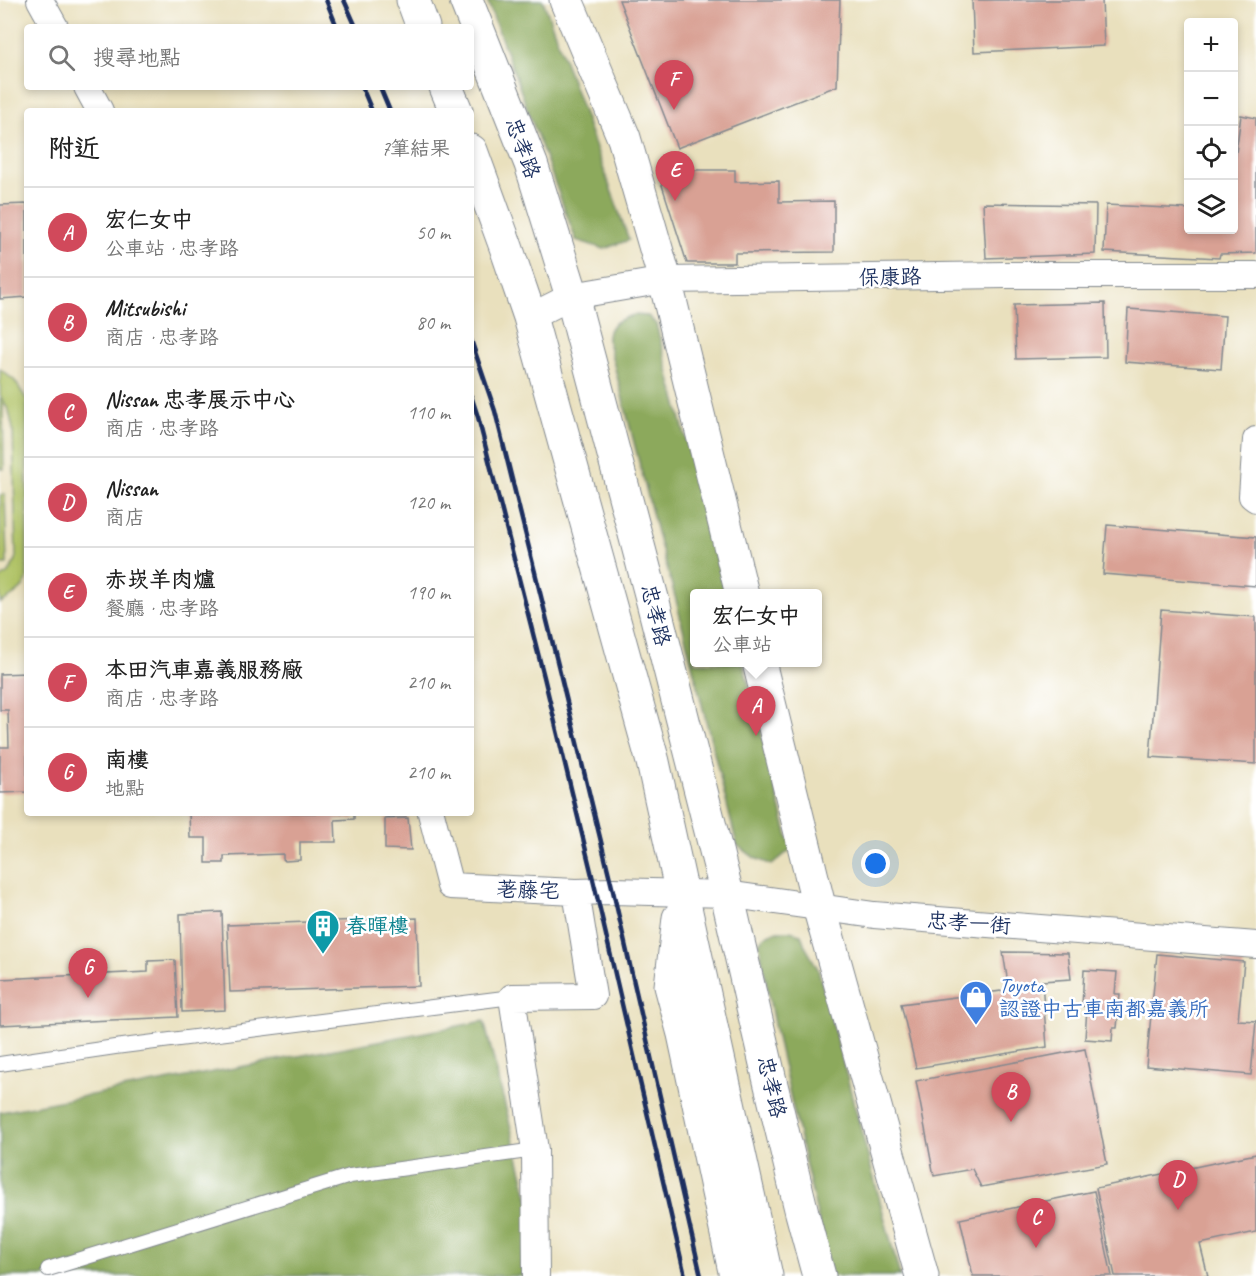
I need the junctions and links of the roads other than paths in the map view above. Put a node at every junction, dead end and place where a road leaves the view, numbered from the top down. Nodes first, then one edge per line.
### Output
1 (40, 0) edge
2 (413, 0) edge
3 (466, 0) edge
4 (566, 0) edge
5 (53, 24) edge
6 (422, 24) edge
7 (89, 90) edge
8 (447, 90) edge
9 (98, 108) edge
10 (455, 108) edge
11 (474, 159) edge
12 (1256, 275) edge
13 (665, 280) junction
14 (572, 296) junction
15 (530, 317) junction
16 (1256, 440) edge
17 (1256, 499) edge
18 (741, 589) edge
19 (760, 667) edge
20 (432, 816) edge
21 (576, 892) junction
22 (682, 892) junction
23 (727, 894) junction
24 (819, 906) junction
25 (1256, 945) edge
26 (512, 997) junction
27 (0, 1064) edge
28 (535, 1150) junction
29 (48, 1269) dead end
30 (536, 1276) edge
31 (736, 1276) edge
32 (766, 1276) edge
33 (819, 1276) edge
34 (922, 1276) edge

1 - 5 street
2 - 6 main road
3 - 14 main road, 忠孝路
4 - 13 main road
7 - 9 street
8 - 10 main road
11 - 15 main road, 忠孝路
12 - 13 street, 保康路
13 - 14 street, 保康路
13 - 18 main road
14 - 15 street, 保康路
14 - 23 main road, 忠孝路
15 - 22 main road, 忠孝路
16 - 17 street
19 - 24 main road
20 - 21 street, 荖藤宅
21 - 22 street, 荖藤宅
21 - 26 street
22 - 23 street, 忠孝一街
22 - 31 main road, 忠孝路
22 - 32 main road, 忠孝路
23 - 24 street, 忠孝一街
23 - 33 main road, 忠孝路
24 - 25 street, 忠孝一街
24 - 34 main road
26 - 27 lane
26 - 28 street
28 - 29 lane
28 - 30 street

